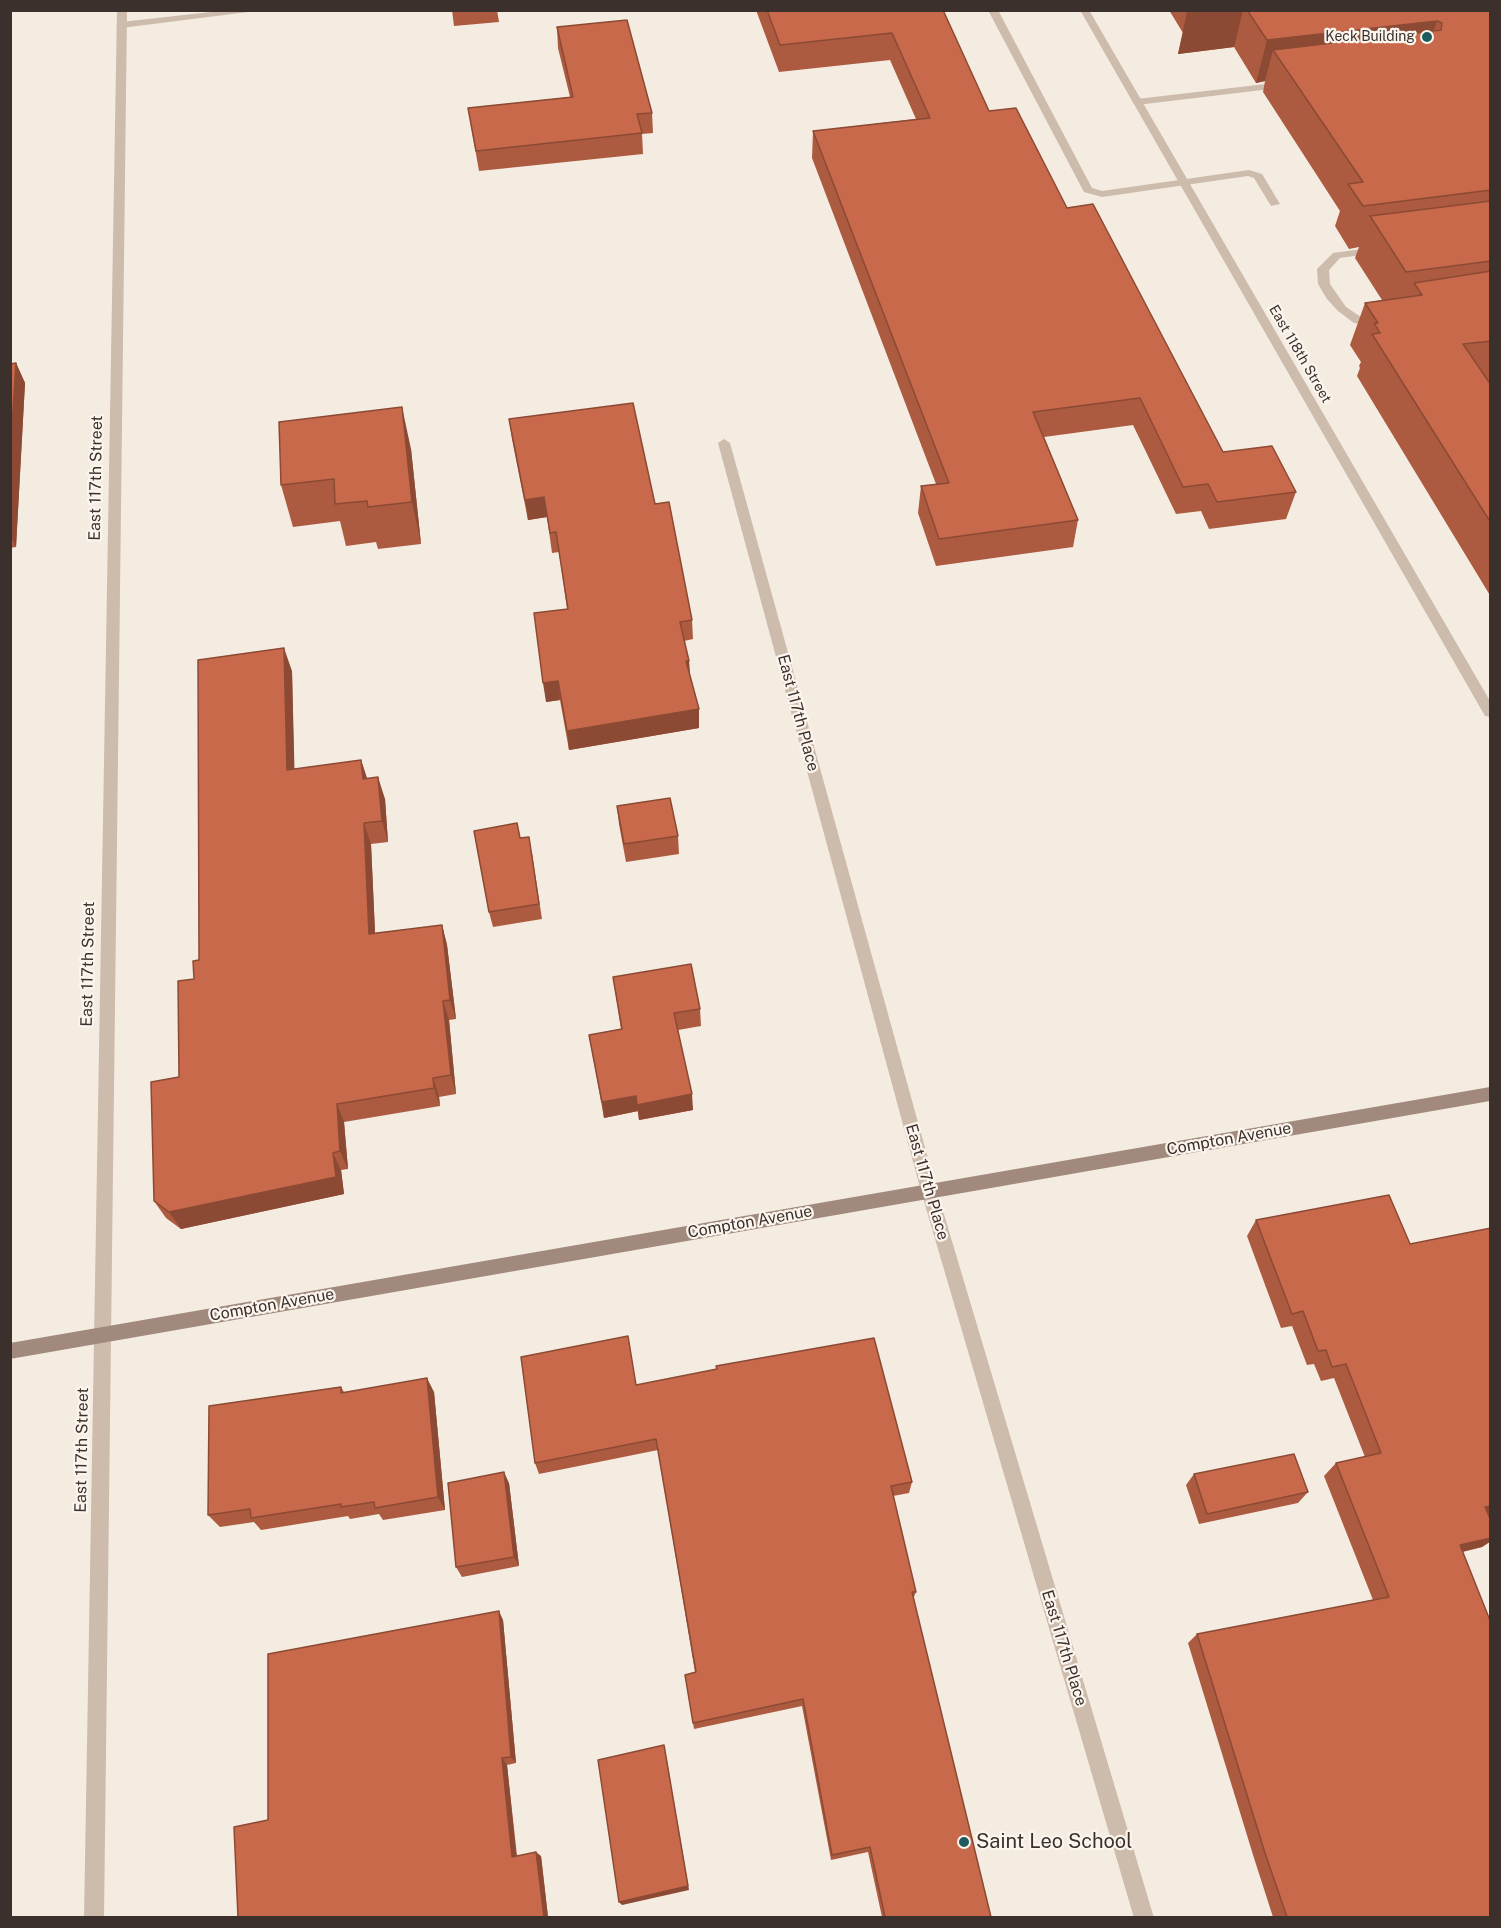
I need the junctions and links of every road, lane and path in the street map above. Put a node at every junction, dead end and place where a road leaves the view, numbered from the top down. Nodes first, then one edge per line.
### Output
1 (260, 10) edge
2 (993, 10) edge
3 (1084, 10) edge
4 (121, 18) edge
5 (1293, 84) edge
6 (1137, 102) junction
7 (1184, 184) junction
8 (1275, 204) dead end
9 (1389, 248) edge
10 (1389, 321) edge
11 (724, 443) dead end
12 (1491, 712) edge
13 (1491, 1094) edge
14 (929, 1191) junction
15 (100, 1335) junction
16 (10, 1351) edge
17 (94, 1917) edge
18 (1144, 1917) edge

1 - 4 street
2 - 7 street
3 - 6 street, East 118th Street
4 - 15 street, East 117th Street
5 - 6 street
6 - 7 street, East 118th Street
7 - 8 street
7 - 12 street, East 118th Street
9 - 10 street
11 - 14 street, East 117th Place
13 - 14 main road, Compton Avenue
14 - 15 main road, Compton Avenue
14 - 18 street, East 117th Place
15 - 16 main road, Compton Avenue
15 - 17 street, East 117th Street

